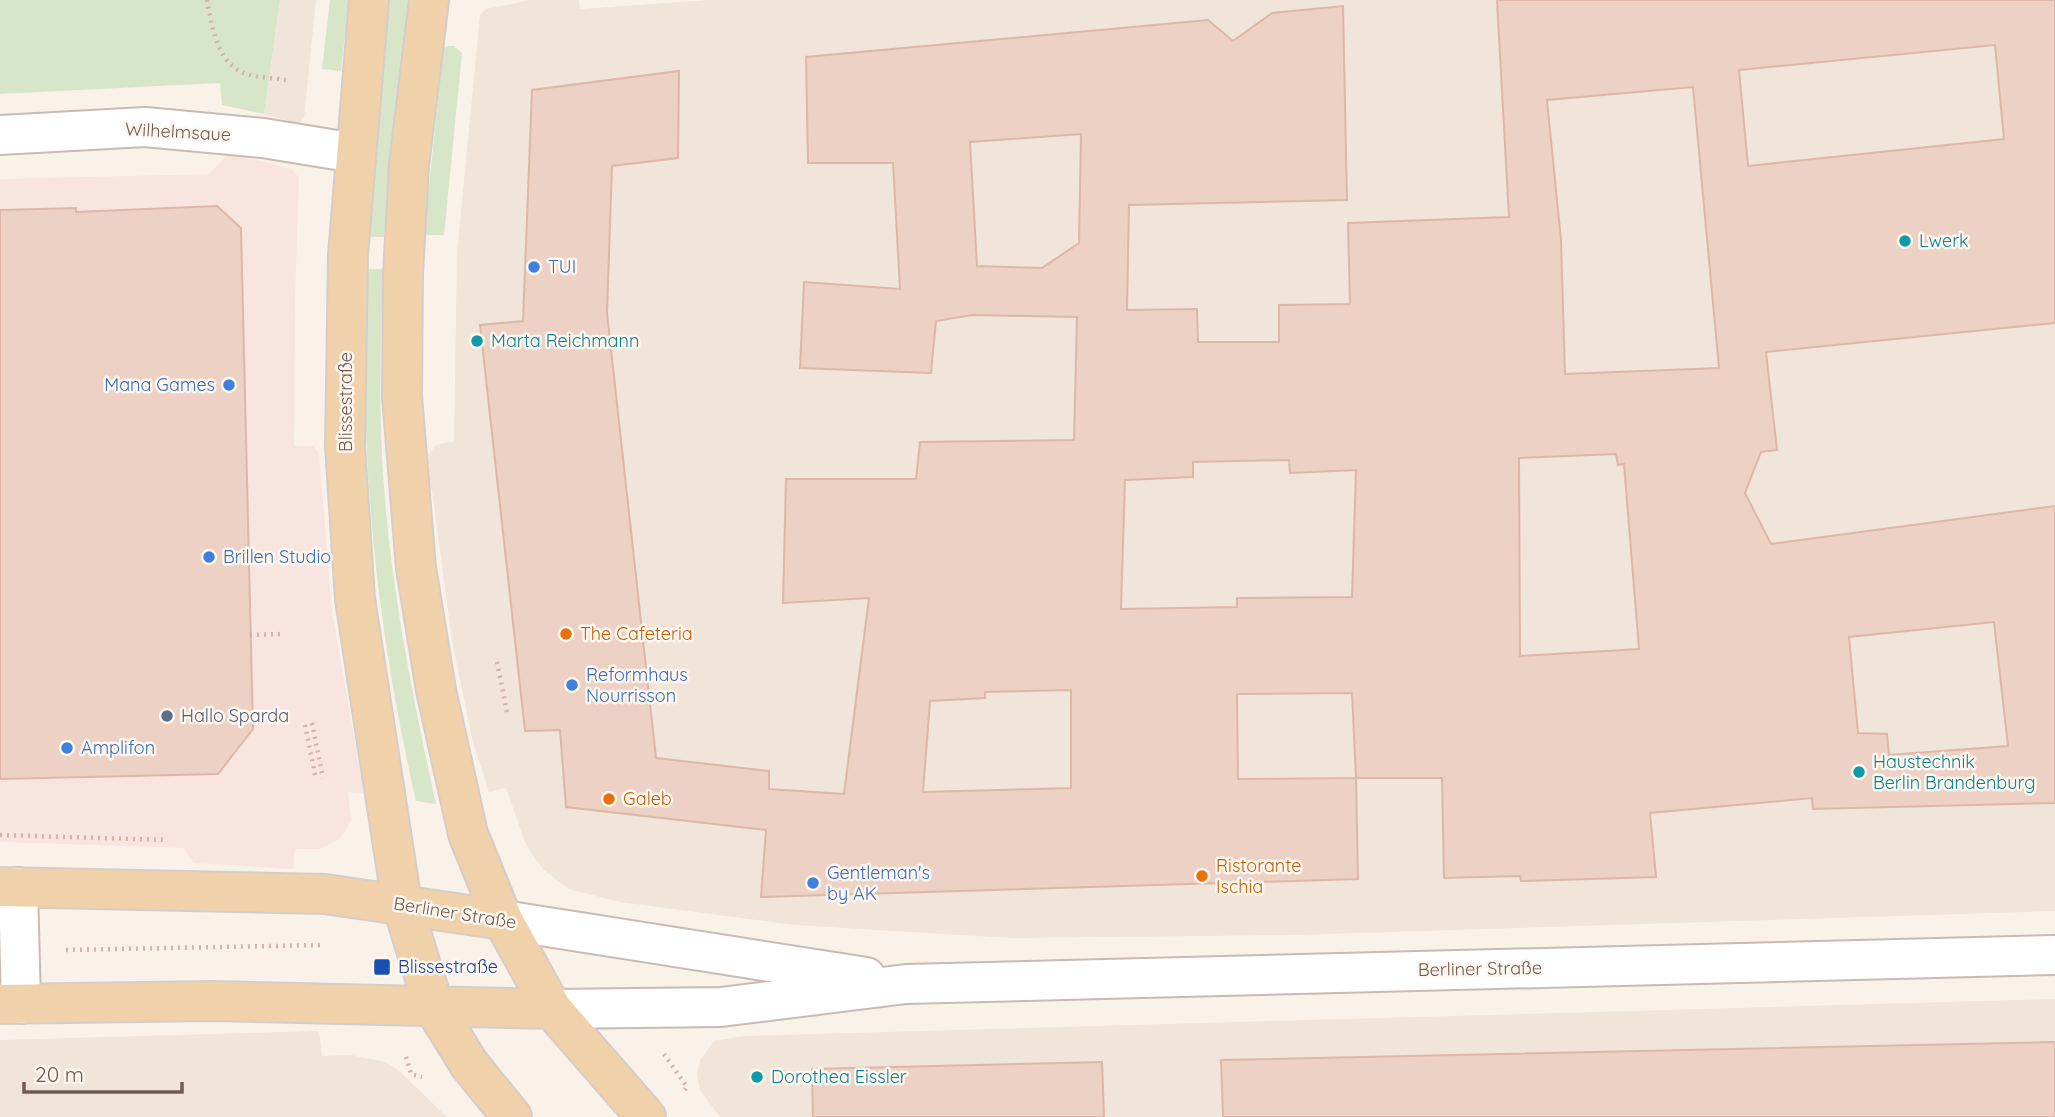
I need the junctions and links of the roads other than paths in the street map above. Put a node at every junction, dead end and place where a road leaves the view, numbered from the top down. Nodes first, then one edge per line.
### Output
1 (369, 0) edge
2 (429, 0) edge
3 (0, 135) edge
4 (355, 153) junction
5 (9, 887) edge
6 (402, 905) junction
7 (503, 920) junction
8 (2055, 955) edge
9 (906, 984) junction
10 (11, 1004) edge
11 (434, 1007) junction
12 (551, 1009) junction
13 (512, 1117) edge
14 (646, 1117) edge

1 - 4 main road, Blissestraße
2 - 7 main road
3 - 4 street, Wilhelmsaue
4 - 6 main road, Blissestraße
5 - 6 main road, Berliner Straße
5 - 10 street
6 - 7 main road, Berliner Straße
6 - 11 main road, Blissestraße
7 - 9 street, Berliner Straße
7 - 12 main road
8 - 9 street, Berliner Straße
9 - 12 street, Berliner Straße
10 - 11 main road, Berliner Straße
11 - 12 main road, Berliner Straße
11 - 13 main road, Blissestraße
12 - 14 main road

